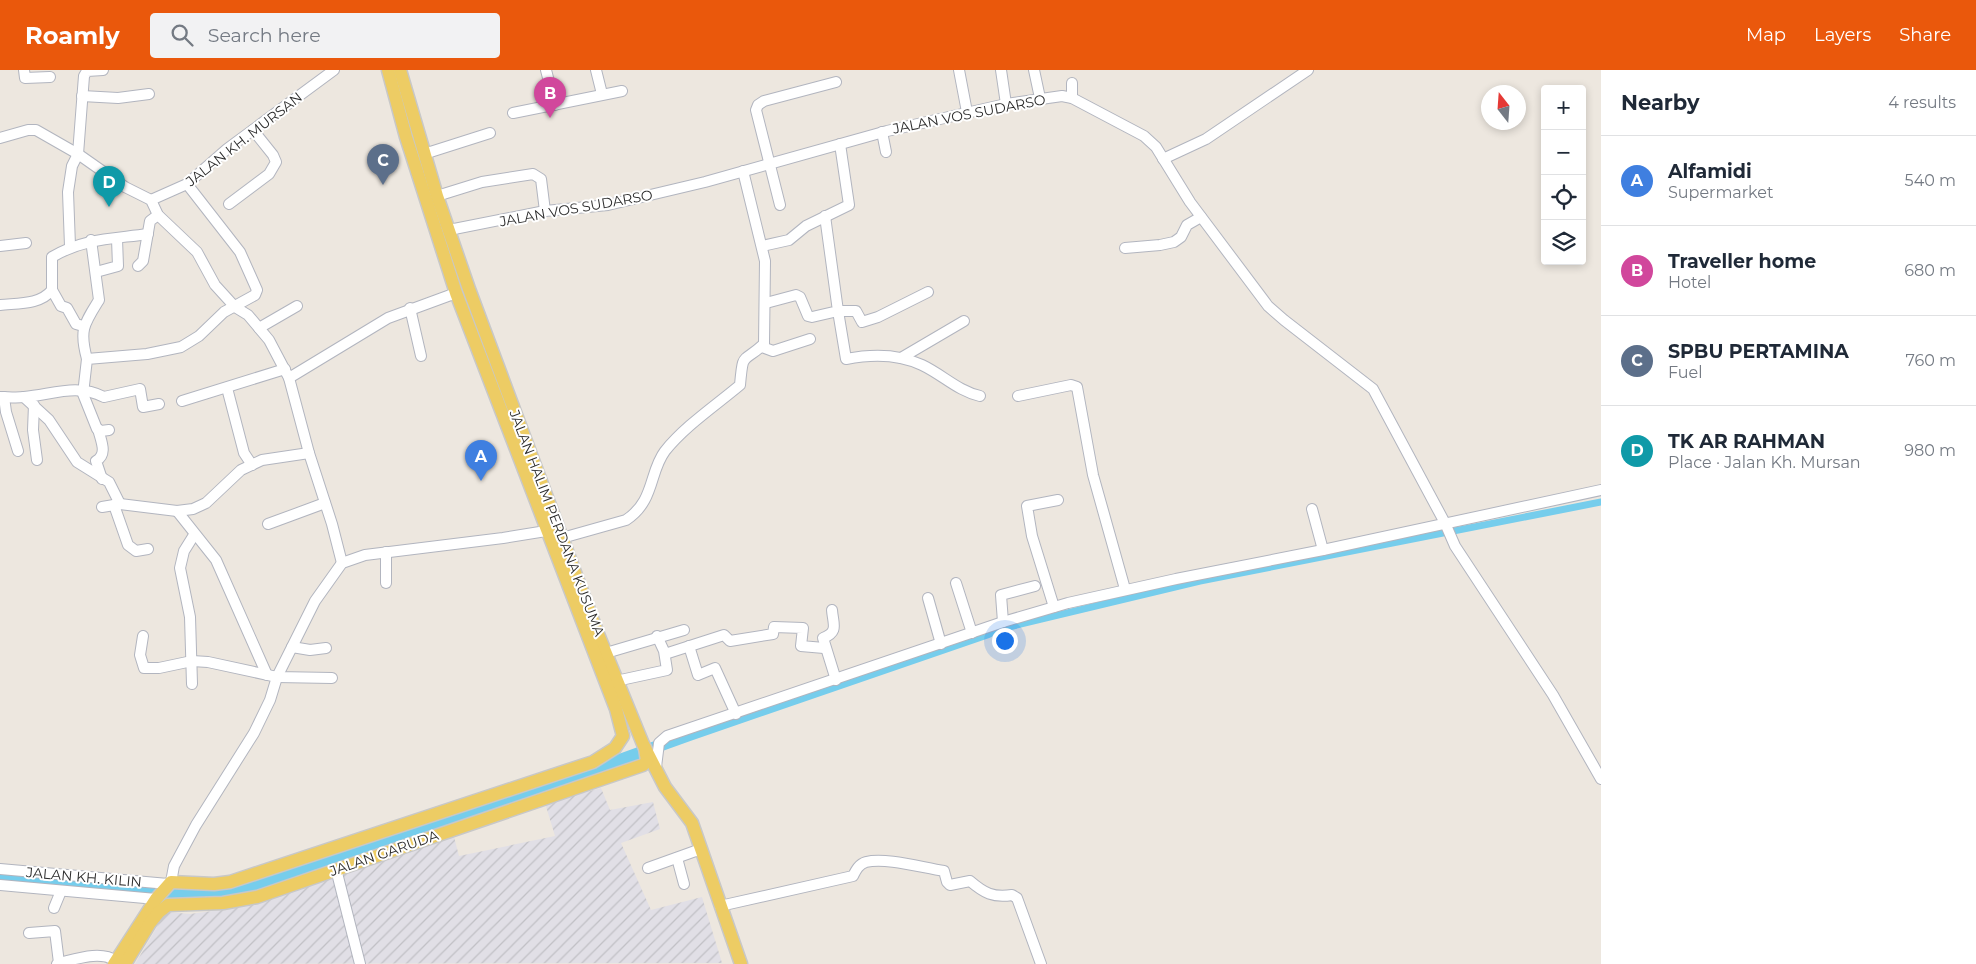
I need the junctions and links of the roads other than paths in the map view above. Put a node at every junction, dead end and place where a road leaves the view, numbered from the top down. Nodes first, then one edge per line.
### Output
1 (24, 70) edge
2 (103, 70) edge
3 (334, 70) edge
4 (388, 70) edge
5 (400, 70) edge
6 (546, 70) edge
7 (596, 70) edge
8 (959, 70) edge
9 (1001, 70) edge
10 (1034, 70) edge
11 (1308, 70) edge
12 (50, 77) dead end
13 (836, 82) dead end
14 (1072, 83) dead end
15 (622, 91) dead end
16 (149, 94) dead end
17 (602, 94) junction
18 (82, 96) junction
19 (1040, 98) junction
20 (1072, 98) junction
21 (1006, 104) junction
22 (555, 105) junction
23 (967, 112) junction
24 (513, 113) dead end
25 (254, 130) junction
26 (882, 132) junction
27 (490, 133) dead end
28 (0, 138) edge
29 (840, 144) junction
30 (886, 152) dead end
31 (78, 154) junction
32 (424, 154) junction
33 (1163, 159) junction
34 (769, 164) junction
35 (743, 171) junction
36 (187, 184) junction
37 (437, 196) junction
38 (151, 200) junction
39 (229, 204) dead end
40 (780, 205) dead end
41 (546, 212) junction
42 (158, 215) junction
43 (825, 216) junction
44 (1201, 217) junction
45 (449, 230) junction
46 (148, 234) junction
47 (117, 239) junction
48 (91, 240) junction
49 (26, 243) dead end
50 (0, 246) edge
51 (70, 246) junction
52 (762, 246) junction
53 (1125, 248) dead end
54 (138, 266) dead end
55 (96, 272) junction
56 (52, 290) junction
57 (928, 292) dead end
58 (456, 293) junction
59 (766, 303) junction
60 (0, 305) edge
61 (297, 306) dead end
62 (235, 307) junction
63 (410, 308) junction
64 (838, 310) junction
65 (964, 321) dead end
66 (82, 326) junction
67 (259, 328) junction
68 (810, 339) dead end
69 (762, 347) junction
70 (421, 356) dead end
71 (901, 358) junction
72 (87, 359) junction
73 (287, 374) junction
74 (227, 388) junction
75 (82, 390) junction
76 (980, 396) dead end
77 (1018, 396) dead end
78 (2, 397) edge
79 (24, 397) junction
80 (509, 397) junction
81 (182, 401) dead end
82 (497, 402) junction
83 (159, 404) dead end
84 (34, 405) junction
85 (98, 429) junction
86 (109, 430) dead end
87 (18, 451) dead end
88 (523, 452) junction
89 (309, 453) junction
90 (37, 460) dead end
91 (252, 465) junction
92 (102, 479) junction
93 (1601, 490) edge
94 (1058, 500) dead end
95 (326, 503) junction
96 (117, 505) junction
97 (102, 507) dead end
98 (1312, 509) dead end
99 (177, 511) junction
100 (268, 524) dead end
101 (1446, 525) junction
102 (546, 531) junction
103 (194, 535) junction
104 (562, 538) junction
105 (148, 549) dead end
106 (1323, 550) junction
107 (386, 552) junction
108 (342, 563) junction
109 (386, 583) dead end
110 (956, 583) dead end
111 (1035, 586) dead end
112 (1125, 589) junction
113 (928, 598) dead end
114 (1054, 607) junction
115 (832, 610) dead end
116 (1003, 622) junction
117 (684, 630) dead end
118 (972, 633) junction
119 (143, 636) dead end
120 (657, 636) junction
121 (941, 644) junction
122 (689, 646) junction
123 (292, 647) junction
124 (326, 648) dead end
125 (824, 648) junction
126 (606, 653) junction
127 (665, 654) junction
128 (192, 661) junction
129 (272, 676) junction
130 (332, 678) dead end
131 (836, 680) junction
132 (616, 681) junction
133 (192, 684) dead end
134 (736, 714) junction
135 (623, 736) joint
136 (649, 749) junction
137 (632, 769) junction
138 (1601, 779) edge
139 (665, 787) junction
140 (701, 849) junction
141 (340, 858) junction
142 (678, 858) junction
143 (648, 868) dead end
144 (0, 869) edge
145 (168, 884) junction
146 (684, 884) dead end
147 (0, 885) edge
148 (61, 890) junction
149 (157, 898) junction
150 (720, 906) junction
151 (54, 908) dead end
152 (29, 933) dead end
153 (118, 963) edge
154 (58, 964) edge
155 (360, 964) edge
156 (741, 964) edge
157 (1041, 964) edge

1 - 12 street
2 - 18 street
3 - 25 street, JALAN KH. MURSAN
4 - 58 main road, JALAN HALIM PERDANA KUSUMA
5 - 32 main road, JALAN HALIM PERDANA KUSUMA
6 - 22 street
7 - 17 street
8 - 23 street
9 - 21 street
10 - 19 street
11 - 33 street
13 - 34 street
14 - 20 street
15 - 17 street
16 - 18 street
17 - 22 street
18 - 31 street
19 - 20 street, JALAN VOS SUDARSO
19 - 21 street, JALAN VOS SUDARSO
20 - 33 street, JALAN VOS SUDARSO
21 - 23 street, JALAN VOS SUDARSO
22 - 24 street
23 - 26 street, JALAN VOS SUDARSO
25 - 36 street, JALAN KH. MURSAN
25 - 39 street
26 - 29 street, JALAN VOS SUDARSO
26 - 30 street
27 - 32 street
28 - 31 street
29 - 34 street, JALAN VOS SUDARSO
29 - 43 street
31 - 38 street
31 - 51 street
32 - 37 main road, JALAN HALIM PERDANA KUSUMA
33 - 44 street, JALAN VOS SUDARSO
34 - 35 street, JALAN VOS SUDARSO
34 - 40 street
35 - 41 street, JALAN VOS SUDARSO
35 - 52 street
36 - 38 street, JALAN KH. MURSAN
36 - 62 street
37 - 41 street
37 - 45 main road, JALAN HALIM PERDANA KUSUMA
38 - 42 street
41 - 45 street, JALAN VOS SUDARSO
42 - 46 street
42 - 62 street
43 - 52 street
43 - 64 street
44 - 53 street
44 - 101 street, JALAN VOS SUDARSO
45 - 80 main road, JALAN HALIM PERDANA KUSUMA
46 - 47 street
46 - 54 street
47 - 48 street
47 - 55 street
48 - 51 street
48 - 55 street
49 - 50 street
51 - 56 street
52 - 59 street
55 - 66 street
56 - 60 street
56 - 66 street
57 - 64 street
58 - 63 street
58 - 82 main road, JALAN HALIM PERDANA KUSUMA
59 - 64 street
59 - 69 street
61 - 67 street
62 - 67 street
62 - 72 street
63 - 70 street
63 - 73 street
64 - 71 street
65 - 71 street
66 - 72 street
67 - 73 street
68 - 69 street
69 - 104 street
71 - 76 street
72 - 75 street
73 - 74 street
73 - 89 street
74 - 81 street
74 - 91 street
75 - 79 street
75 - 83 street
75 - 85 street
77 - 112 street
78 - 79 street
78 - 87 street
79 - 84 street
80 - 82 main road
80 - 88 main road, JALAN HALIM PERDANA KUSUMA
82 - 88 main road, JALAN HALIM PERDANA KUSUMA
84 - 90 street
84 - 92 street
85 - 86 street
85 - 92 street
88 - 102 main road, JALAN HALIM PERDANA KUSUMA
88 - 104 main road, JALAN HALIM PERDANA KUSUMA
89 - 91 street
89 - 95 street
91 - 99 street
92 - 96 street
93 - 101 street
94 - 114 street
95 - 100 street
95 - 108 street
96 - 97 street
96 - 99 street
96 - 105 street
98 - 106 street
99 - 103 street
101 - 106 street
101 - 138 street, JALAN VOS SUDARSO
102 - 107 street
102 - 135 main road, JALAN HALIM PERDANA KUSUMA
103 - 128 street
103 - 129 street
104 - 126 main road, JALAN HALIM PERDANA KUSUMA
106 - 112 street
107 - 108 street
107 - 109 street
108 - 123 street
110 - 118 street
111 - 116 street
112 - 114 street
113 - 121 street
114 - 116 street
115 - 125 street
116 - 118 street
117 - 120 street
118 - 121 street
119 - 128 street
120 - 126 street
120 - 127 street
121 - 131 street
122 - 125 street
122 - 127 street
122 - 134 street
123 - 124 street
123 - 129 street
125 - 131 street
126 - 132 main road, JALAN HALIM PERDANA KUSUMA
127 - 132 street
128 - 129 street
128 - 133 street
129 - 130 street
129 - 145 street
131 - 134 street
132 - 136 main road, JALAN HALIM PERDANA KUSUMA
134 - 136 street
135 - 141 main road, JALAN GARUDA
136 - 137 main road, JALAN GARUDA
136 - 139 main road, JALAN HALIM PERDANA KUSUMA
137 - 139 main road
137 - 141 main road, JALAN GARUDA
139 - 140 main road, JALAN HALIM PERDANA KUSUMA
140 - 142 street
140 - 150 main road, JALAN HALIM PERDANA KUSUMA
141 - 145 main road, JALAN GARUDA
141 - 153 main road, JALAN GARUDA
141 - 155 street
142 - 143 street
142 - 146 street
144 - 145 street, JALAN KH. KILIN
145 - 149 main road
147 - 148 street, JALAN KH. KILIN
148 - 149 street, JALAN KH. KILIN
148 - 151 street
149 - 153 main road
150 - 156 main road, JALAN HALIM PERDANA KUSUMA
150 - 157 street
152 - 154 street
153 - 154 street

